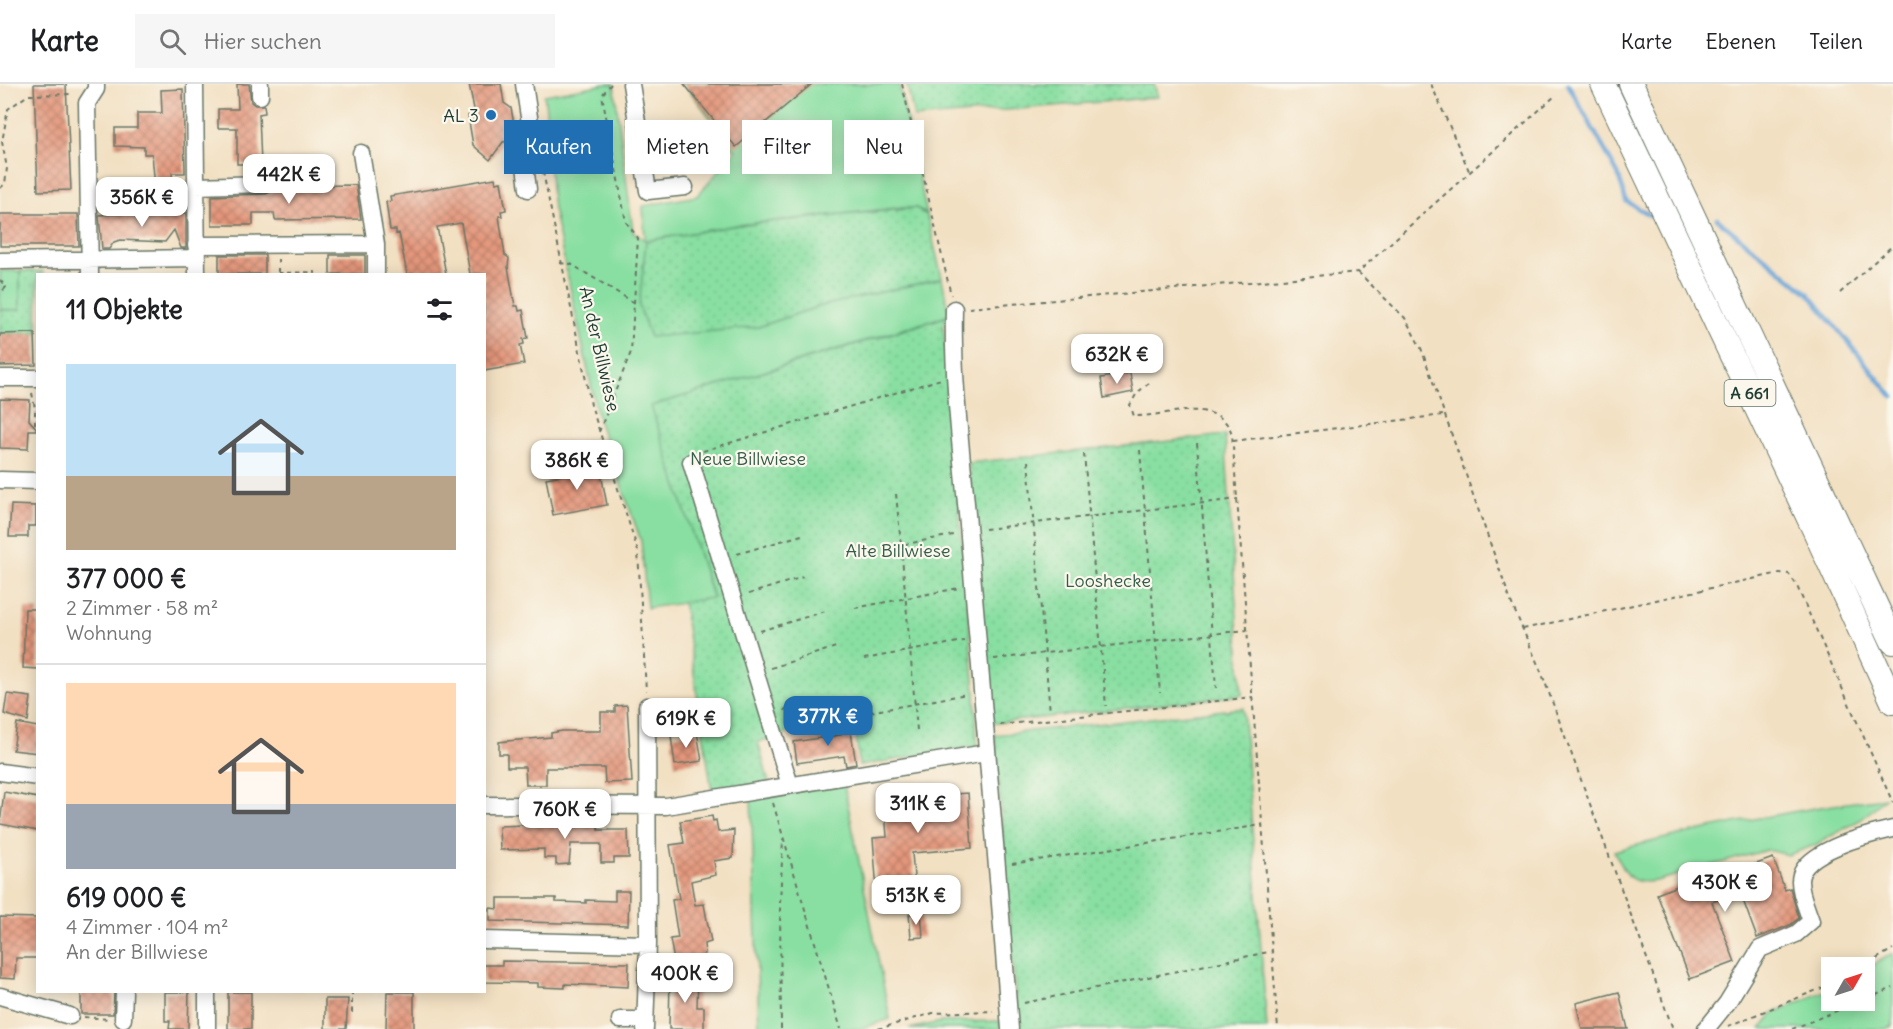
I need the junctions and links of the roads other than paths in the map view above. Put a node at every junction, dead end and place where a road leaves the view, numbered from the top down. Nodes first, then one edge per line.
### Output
1 (96, 84) edge
2 (195, 84) edge
3 (524, 84) edge
4 (631, 84) edge
5 (1603, 84) edge
6 (1631, 84) edge
7 (362, 161) dead end
8 (265, 184) dead end
9 (196, 186) junction
10 (685, 187) dead end
11 (528, 189) dead end
12 (376, 244) junction
13 (197, 259) edge
14 (0, 261) edge
15 (90, 267) edge
16 (376, 273) edge
17 (954, 309) road end
18 (0, 378) edge
19 (33, 378) edge
20 (691, 462) road end
21 (0, 480) edge
22 (36, 481) edge
23 (1893, 642) edge
24 (1893, 702) edge
25 (647, 706) road end
26 (986, 753) junction
27 (0, 772) edge
28 (36, 777) edge
29 (790, 785) junction
30 (648, 804) junction
31 (486, 805) edge
32 (1893, 829) edge
33 (486, 940) edge
34 (648, 944) junction
35 (124, 993) edge
36 (207, 993) edge
37 (0, 996) edge
38 (70, 1016) road end
39 (123, 1019) road end
40 (620, 1020) dead end
41 (645, 1024) edge
42 (207, 1029) edge
43 (1010, 1029) edge
44 (1706, 1029) edge

1 - 15 street
2 - 9 street
3 - 11 street
4 - 10 street
5 - 24 highway, A 661
6 - 23 highway, A 661
7 - 12 street
8 - 9 street
9 - 13 street
12 - 13 street
12 - 16 street
13 - 15 street
14 - 15 street
17 - 26 street
18 - 19 street
20 - 29 street
21 - 22 street
25 - 30 street
26 - 29 street
26 - 43 street
27 - 28 street
29 - 30 street
30 - 31 street
30 - 34 street
32 - 44 street
33 - 34 street
34 - 41 street
35 - 39 street
36 - 42 street
37 - 38 street
40 - 41 street

